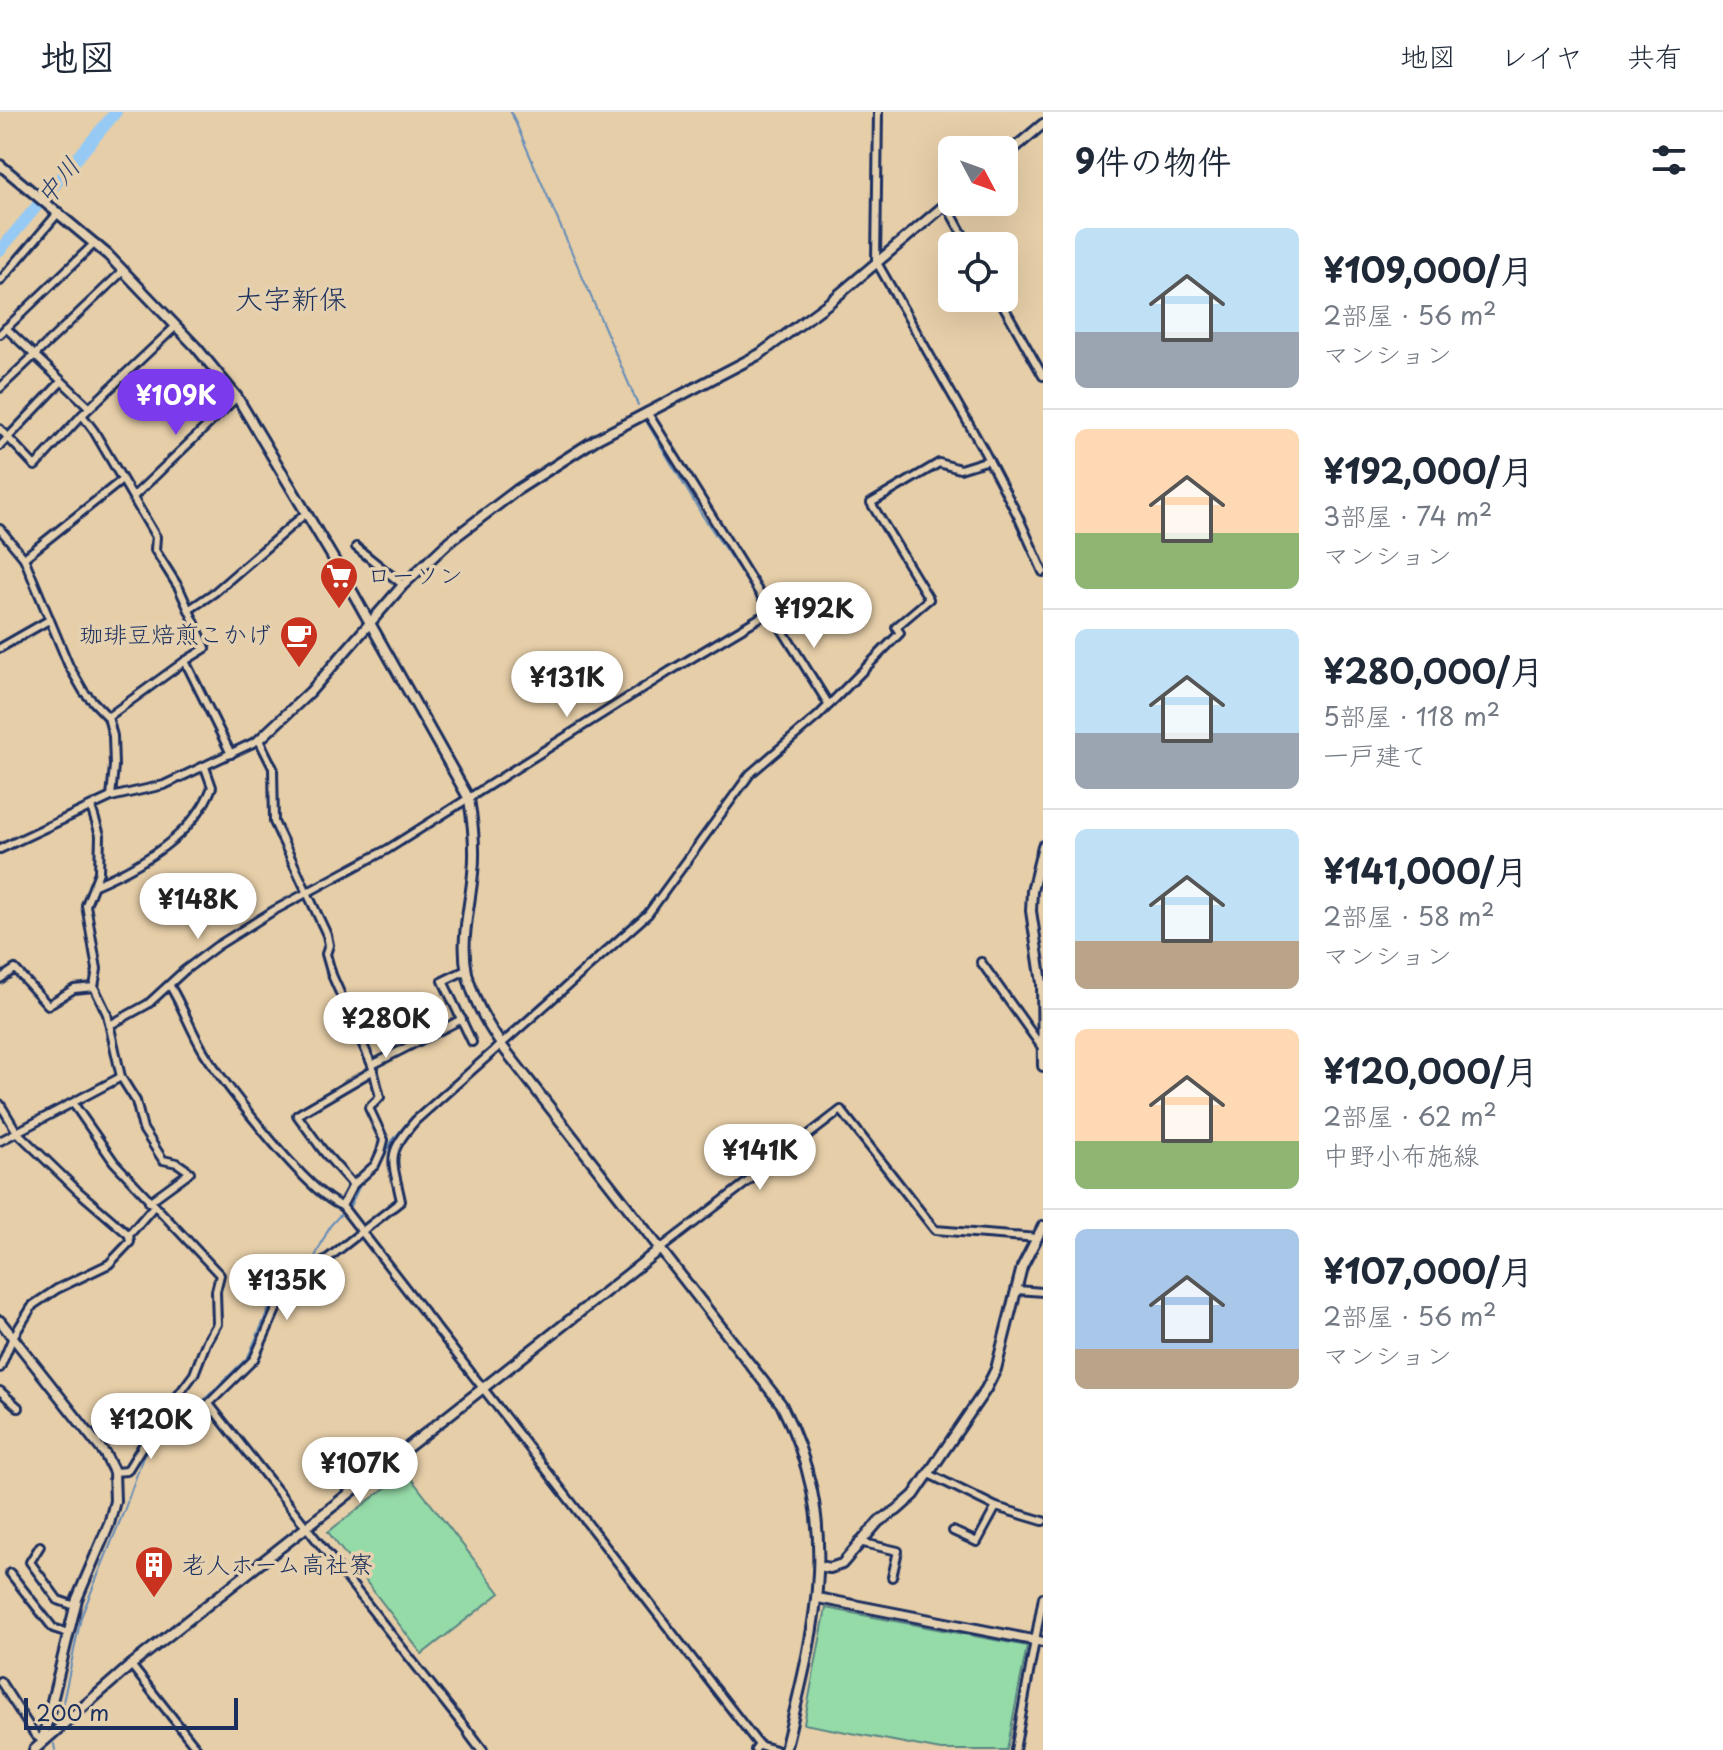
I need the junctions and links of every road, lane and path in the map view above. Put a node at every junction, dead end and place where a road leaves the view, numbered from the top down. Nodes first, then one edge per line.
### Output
1 (878, 112) edge
2 (1043, 124) edge
3 (1018, 145) edge
4 (0, 165) edge
5 (938, 211) edge
6 (59, 212) junction
7 (95, 243) junction
8 (876, 261) junction
9 (123, 271) junction
10 (0, 281) edge
11 (1007, 312) edge
12 (176, 326) junction
13 (3, 331) edge
14 (34, 355) junction
15 (1043, 376) edge
16 (61, 382) junction
17 (0, 388) edge
18 (237, 397) junction
19 (89, 407) junction
20 (647, 412) junction
21 (82, 415) junction
22 (0, 429) edge
23 (9, 437) junction
24 (0, 446) edge
25 (989, 460) junction
26 (122, 480) junction
27 (133, 497) junction
28 (306, 513) junction
29 (0, 529) edge
30 (356, 547) dead end
31 (24, 558) junction
32 (1043, 572) edge
33 (403, 585) junction
34 (190, 609) junction
35 (771, 611) junction
36 (49, 620) junction
37 (371, 624) junction
38 (0, 648) edge
39 (185, 661) junction
40 (829, 705) junction
41 (108, 717) junction
42 (259, 740) junction
43 (231, 754) junction
44 (205, 767) junction
45 (111, 797) junction
46 (469, 799) junction
47 (91, 807) junction
48 (1043, 846) edge
49 (1, 847) edge
50 (95, 885) junction
51 (307, 895) junction
52 (981, 962) dead end
53 (466, 970) junction
54 (0, 979) edge
55 (170, 986) junction
56 (94, 987) junction
57 (1042, 997) edge
58 (462, 1019) junction
59 (110, 1025) junction
60 (472, 1042) dead end
61 (502, 1046) junction
62 (1041, 1046) junction
63 (1043, 1066) edge
64 (373, 1068) junction
65 (121, 1077) junction
66 (73, 1103) junction
67 (0, 1104) edge
68 (17, 1132) junction
69 (0, 1141) edge
70 (353, 1185) junction
71 (152, 1204) junction
72 (342, 1206) junction
73 (1043, 1226) edge
74 (362, 1232) junction
75 (129, 1235) junction
76 (1038, 1238) junction
77 (660, 1249) junction
78 (1017, 1290) junction
79 (1043, 1292) edge
80 (0, 1321) edge
81 (13, 1337) junction
82 (0, 1368) edge
83 (481, 1388) junction
84 (0, 1391) edge
85 (209, 1404) junction
86 (19, 1408) dead end
87 (166, 1411) junction
88 (114, 1472) junction
89 (929, 1474) junction
90 (996, 1507) junction
91 (1043, 1521) edge
92 (306, 1527) junction
93 (953, 1531) dead end
94 (900, 1540) dead end
95 (859, 1542) junction
96 (40, 1546) dead end
97 (898, 1551) junction
98 (819, 1566) junction
99 (10, 1573) dead end
100 (892, 1577) dead end
101 (1043, 1597) edge
102 (818, 1598) junction
103 (75, 1606) junction
104 (68, 1633) junction
105 (1040, 1641) edge
106 (131, 1665) junction
107 (0, 1681) edge
108 (470, 1734) joint
109 (42, 1745) edge
110 (757, 1748) edge
111 (34, 1750) edge
112 (198, 1750) edge
113 (482, 1750) edge
114 (775, 1750) edge
115 (785, 1750) edge
116 (1015, 1750) edge

1 - 8 street
2 - 3 street
4 - 6 street
5 - 8 street
6 - 7 street
6 - 10 street
7 - 9 street
7 - 13 street
8 - 20 street
8 - 25 street
9 - 12 street
9 - 14 street
11 - 15 street
12 - 18 street
12 - 19 street
13 - 14 street
14 - 16 street
14 - 17 street
16 - 19 street
16 - 23 street
18 - 27 street
18 - 28 street
19 - 21 street
20 - 33 street
20 - 35 street
21 - 23 street
21 - 26 street
22 - 23 street
23 - 24 street
25 - 32 street
25 - 40 street
26 - 27 street
26 - 31 street
27 - 34 street
28 - 34 street
28 - 37 street
29 - 31 street
30 - 33 street
31 - 36 street
33 - 37 street
34 - 39 street
35 - 40 street
35 - 46 street
36 - 38 street
36 - 41 street
37 - 42 street
37 - 46 street
39 - 41 street
39 - 43 street
40 - 61 street
41 - 45 street
42 - 43 street
42 - 51 street
43 - 44 street
44 - 45 street
44 - 50 street
45 - 47 street
46 - 51 street
46 - 53 street
47 - 49 street
47 - 50 street
48 - 57 street
50 - 56 street
51 - 55 street
51 - 64 street
52 - 62 street
53 - 58 street
53 - 61 street
54 - 56 street
55 - 59 street
55 - 72 street
56 - 59 street
57 - 62 street
58 - 60 street
58 - 64 street
59 - 65 street
61 - 74 street
61 - 77 street
62 - 63 street
64 - 70 street
64 - 70 street
65 - 66 street
65 - 71 street
66 - 68 street
66 - 71 street
67 - 68 street
68 - 69 street
68 - 75 street
70 - 72 street
71 - 75 street
71 - 87 street
72 - 74 street
73 - 76 street
74 - 83 street
74 - 85 street
75 - 81 street
76 - 77 street
76 - 78 street
77 - 83 street
77 - 98 street
78 - 79 street
78 - 89 street
80 - 81 street
81 - 82 street
81 - 88 street
83 - 92 street
83 - 110 street
84 - 86 street
85 - 87 street
85 - 92 street
87 - 88 street
88 - 103 street
89 - 90 street
89 - 95 street
90 - 91 street
90 - 93 street
92 - 106 street
92 - 108 street
94 - 97 street
95 - 97 street
95 - 98 street
96 - 103 street
97 - 100 street
98 - 102 street
99 - 104 street
101 - 105 street
102 - 105 street
102 - 115 street
103 - 104 street
104 - 109 street
105 - 116 street
106 - 109 street
106 - 112 street
107 - 109 street
108 - 113 street
109 - 111 street
110 - 114 street

